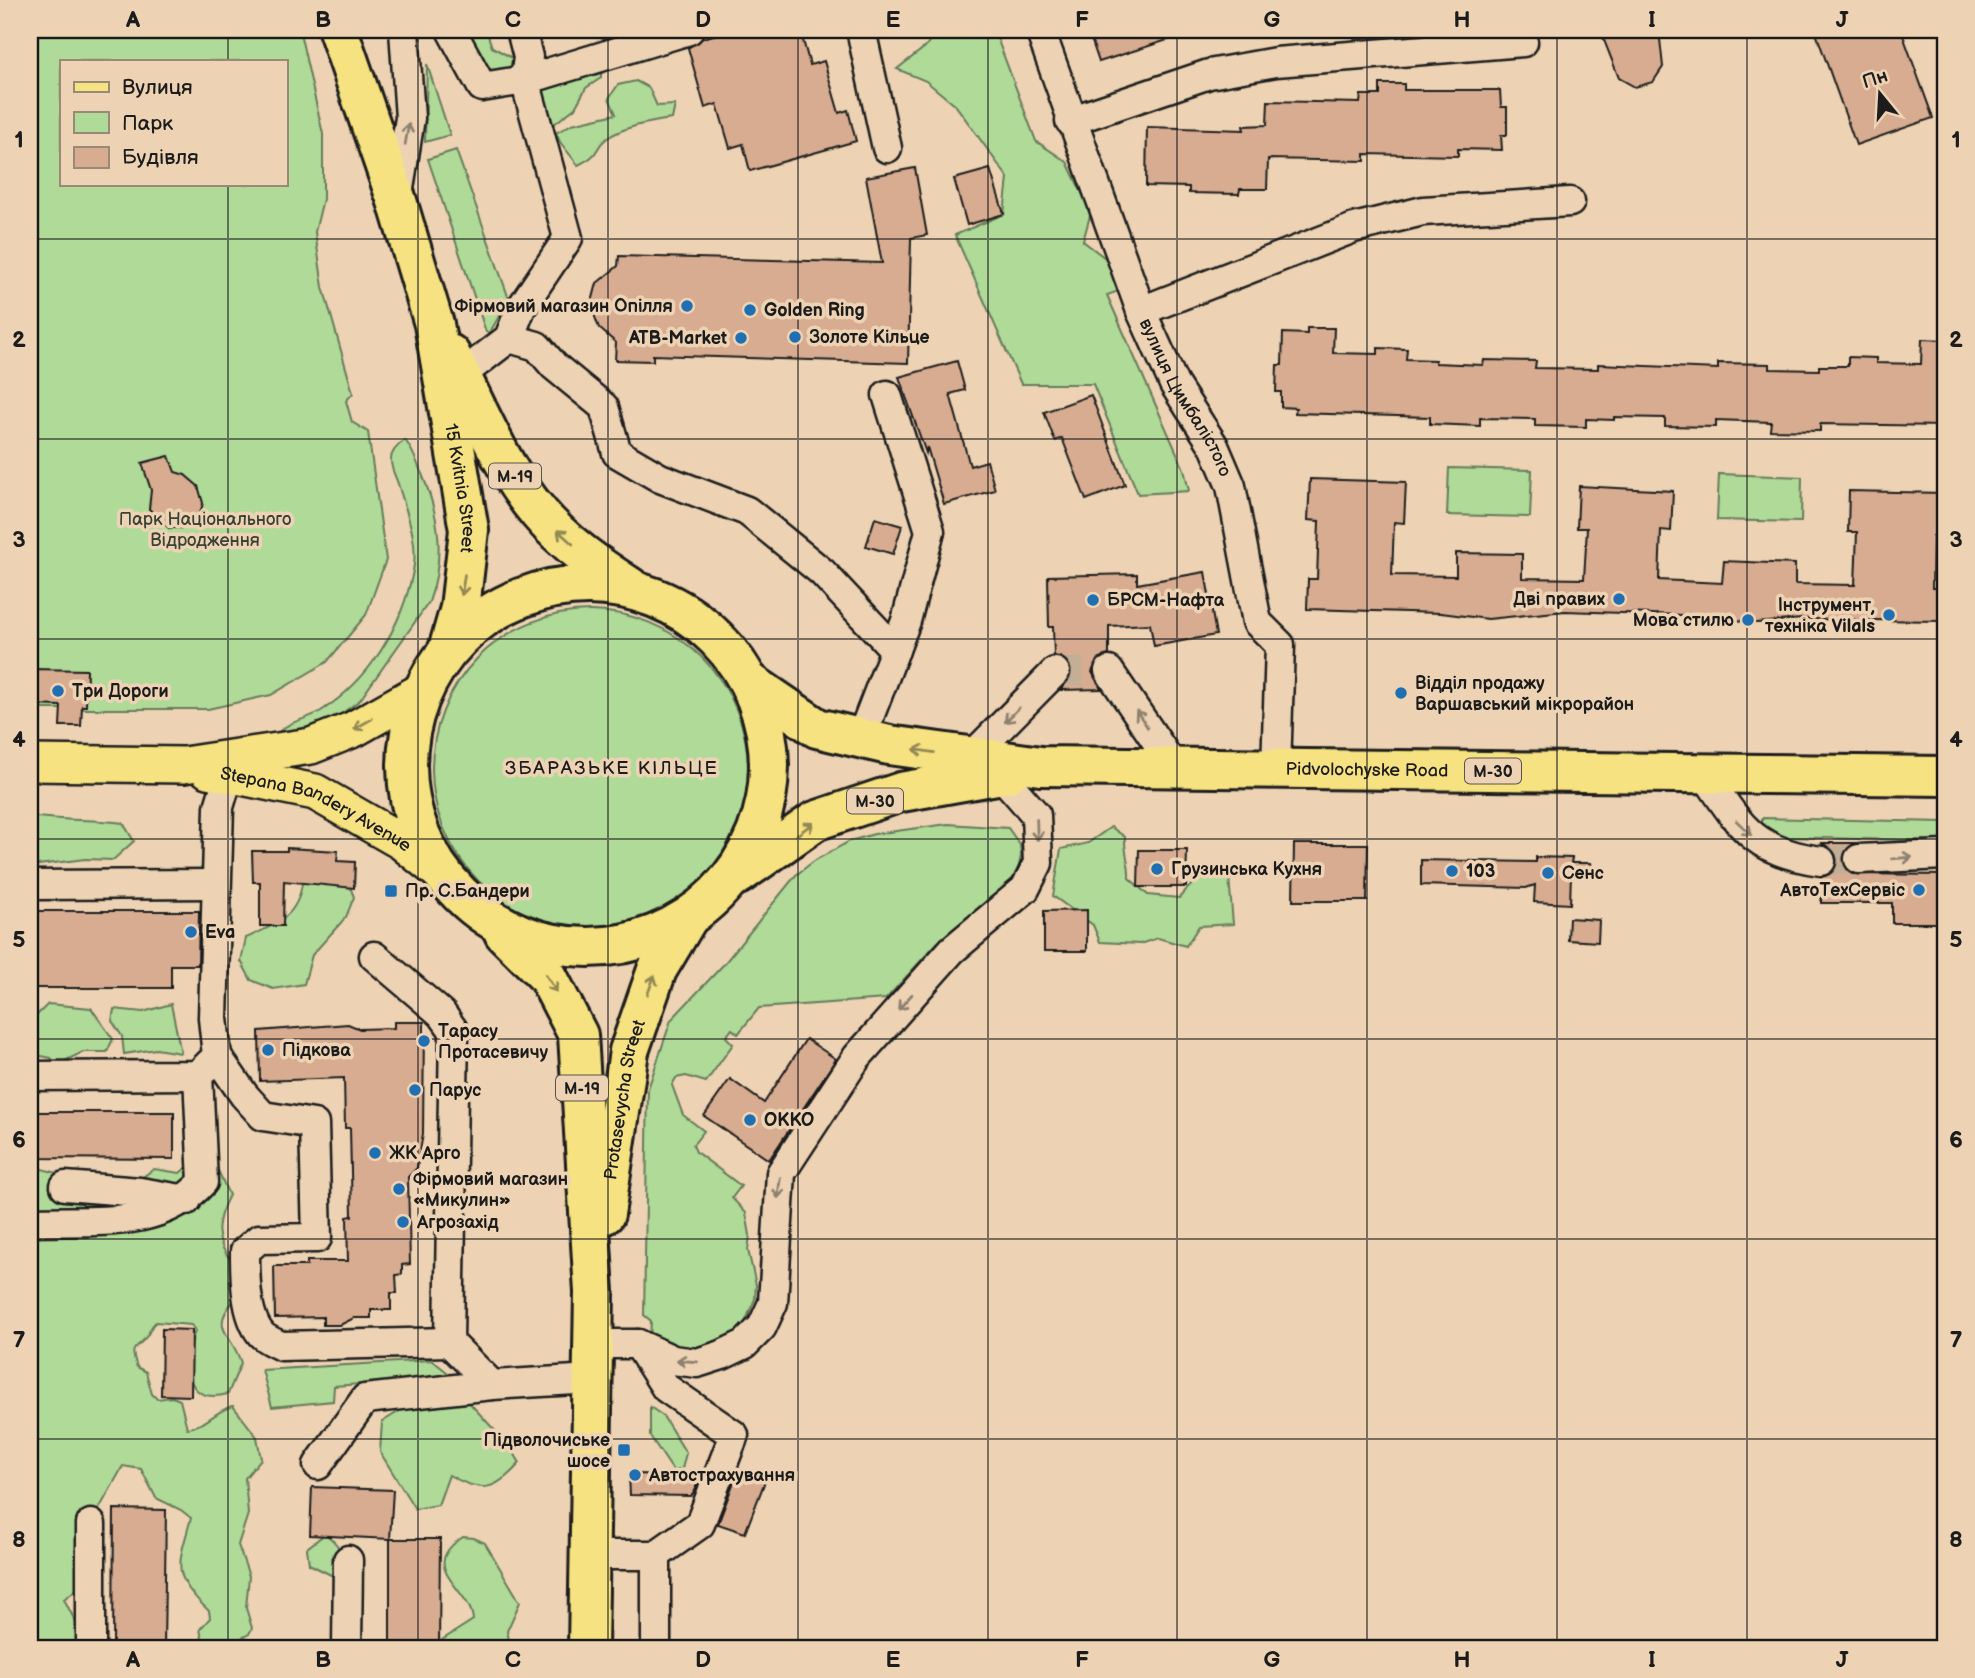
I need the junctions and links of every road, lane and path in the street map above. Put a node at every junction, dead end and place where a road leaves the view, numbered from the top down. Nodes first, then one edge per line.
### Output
1 (338, 30) edge
2 (404, 30) edge
3 (451, 30) edge
4 (522, 30) edge
5 (689, 30) edge
6 (861, 30) edge
7 (1040, 30) edge
8 (1523, 43) dead end
9 (525, 80) junction
10 (1070, 121) junction
11 (887, 148) dead end
12 (397, 201) junction
13 (1570, 202) dead end
14 (1141, 311) junction
15 (434, 324) junction
16 (509, 338) junction
17 (461, 374) junction
18 (887, 395) dead end
19 (639, 592) junction
20 (448, 650) junction
21 (895, 650) junction
22 (1055, 671) dead end
23 (1109, 671) dead end
24 (748, 681) junction
25 (423, 690) junction
26 (861, 738) junction
27 (30, 763) edge
28 (184, 765) junction
29 (985, 766) junction
30 (1174, 767) junction
31 (1276, 769) junction
32 (1704, 773) junction
33 (229, 774) junction
34 (1945, 776) edge
35 (1945, 855) edge
36 (1859, 859) tunnel mouth
37 (1821, 861) tunnel mouth
38 (439, 872) junction
39 (729, 882) junction
40 (216, 884) junction
41 (30, 885) edge
42 (486, 918) junction
43 (688, 918) junction
44 (374, 956) dead end
45 (208, 1065) junction
46 (30, 1076) edge
47 (65, 1186) dead end
48 (187, 1200) junction
49 (30, 1222) edge
50 (594, 1292) junction
51 (449, 1342) junction
52 (638, 1343) junction
53 (593, 1362) junction
54 (492, 1385) junction
55 (318, 1465) dead end
56 (91, 1524) dead end
57 (590, 1555) junction
58 (656, 1555) junction
59 (348, 1560) dead end
60 (91, 1648) edge
61 (347, 1648) edge
62 (588, 1648) edge
63 (656, 1648) edge

1 - 12 highway, 15 Kvitnia Street / М-19
12 -> 2 lane
3 - 9 lane
4 - 9 lane
5 - 9 lane
6 - 11 lane
7 - 10 lane, вулиця Цимбалістого
8 - 10 lane
9 - 16 lane
10 - 14 lane, вулиця Цимбалістого
12 - 15 highway, 15 Kvitnia Street / М-19
13 - 14 lane
14 - 31 lane, вулиця Цимбалістого
15 - 17 highway, 15 Kvitnia Street / М-19
15 -> 20 highway, 15 Kvitnia Street / М-19
16 - 17 lane
16 - 21 lane
19 -> 17 highway, 15 Kvitnia Street / М-19
18 - 21 lane
19 - 20 highway
19 - 24 highway, М-19
20 - 25 highway, М-19
21 - 26 lane
22 -> 29 lane
30 -> 23 lane
24 - 26 highway, Pidvolochyske Road / М-30
24 - 39 highway, М-19
25 -> 28 main road, Stepana Bandery Avenue
25 - 38 highway, М-19
29 -> 26 highway, Pidvolochyske Road / М-30
27 - 28 main road, Stepana Bandery Avenue
28 - 33 main road, Stepana Bandery Avenue
29 - 30 highway, Pidvolochyske Road / М-30
39 -> 29 highway, Pidvolochyske Road / М-30
29 -> 52 lane
30 - 31 highway, Pidvolochyske Road / М-30
31 - 32 highway, Pidvolochyske Road / М-30
32 - 34 highway, Pidvolochyske Road / М-30
32 -> 37 lane
33 - 38 main road, Stepana Bandery Avenue
33 - 40 lane
36 -> 35 lane
38 - 42 highway, М-19
39 - 43 highway, М-19
40 - 41 lane
40 - 45 lane
42 - 43 highway
42 -> 50 highway, Protasevycha Street / М-19
50 -> 43 highway, Protasevycha Street / М-19
44 - 51 lane
45 - 46 lane
45 - 48 lane
45 - 51 lane
47 - 48 lane
48 - 49 lane
50 - 53 highway, Protasevycha Street / М-19
51 - 54 lane
52 - 53 lane
52 - 58 lane
53 - 54 lane
53 - 57 highway, Protasevycha Street / М-19
54 - 55 lane
56 - 60 lane
57 - 58 lane
57 - 62 highway, Protasevycha Street / М-19
58 - 63 lane
59 - 61 lane

